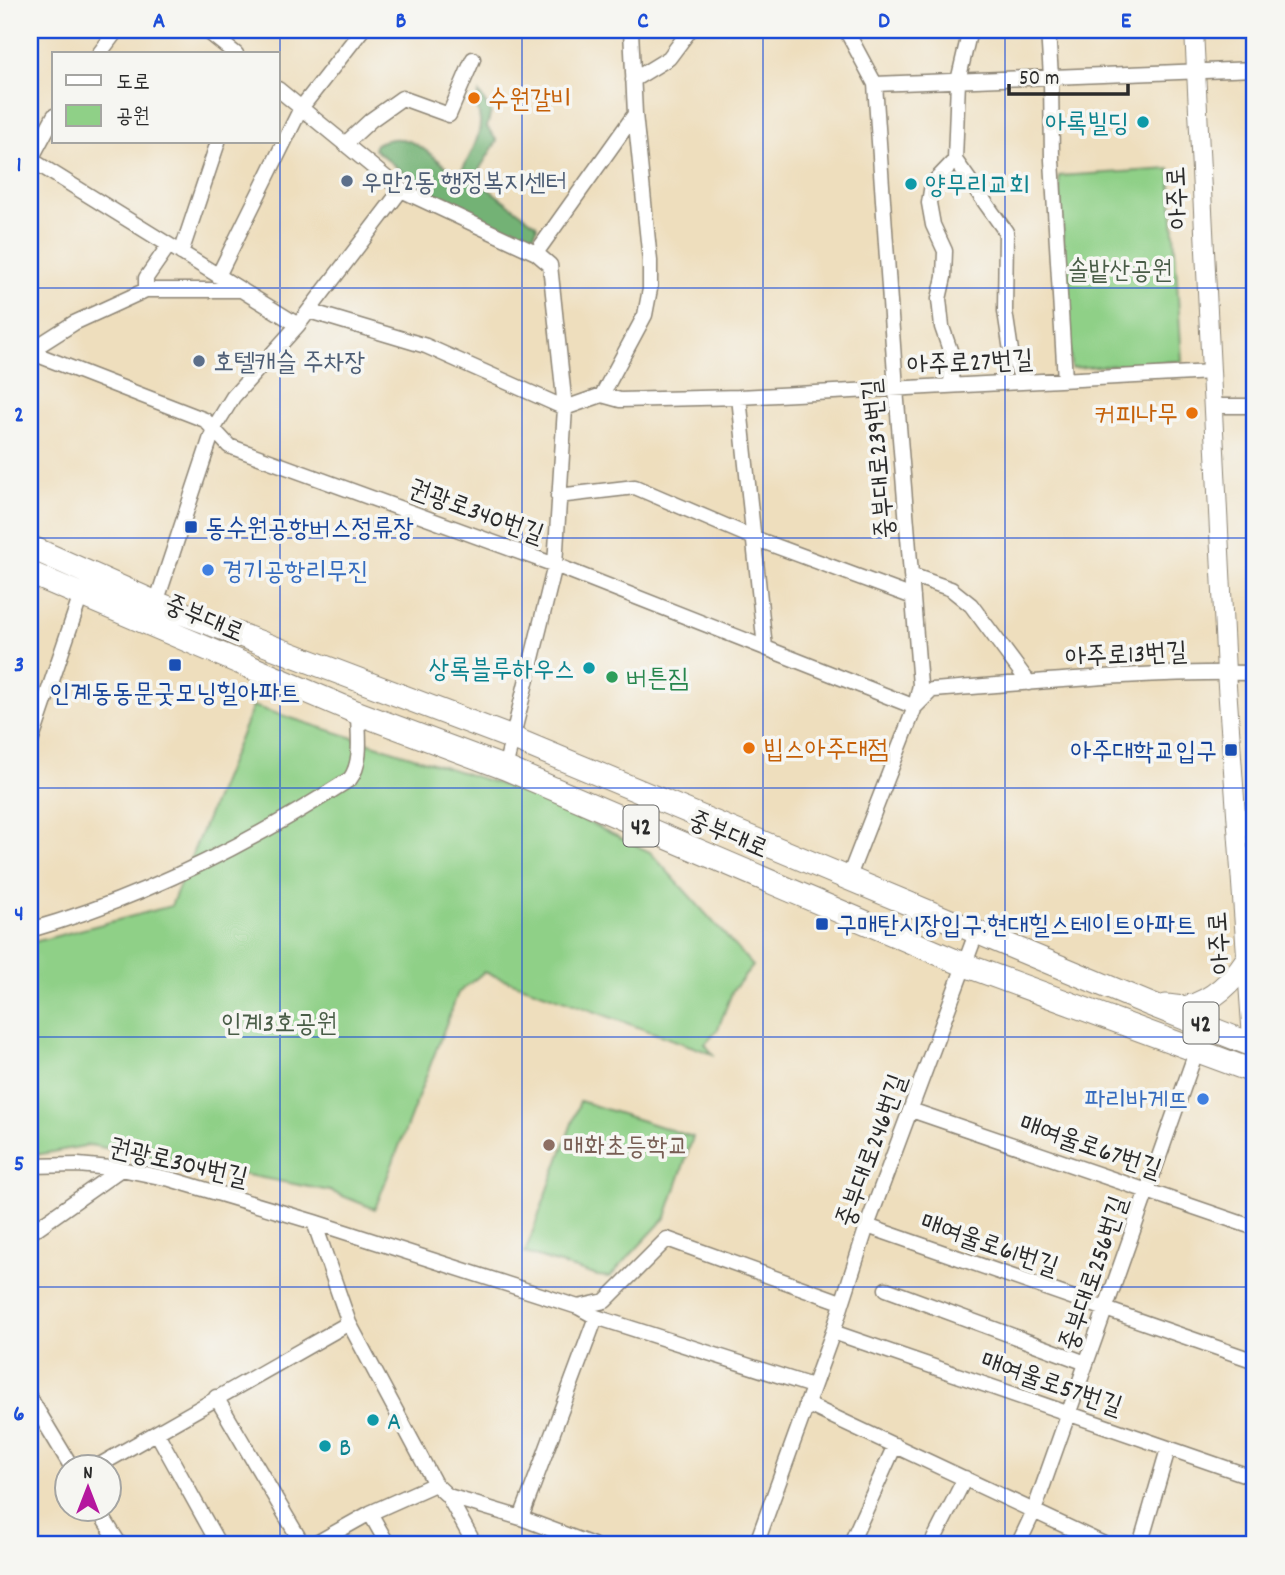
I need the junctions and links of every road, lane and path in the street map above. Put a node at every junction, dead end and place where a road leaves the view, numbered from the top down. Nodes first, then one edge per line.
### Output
1 (117, 30) edge
2 (206, 30) edge
3 (362, 30) edge
4 (631, 30) edge
5 (690, 30) edge
6 (846, 30) edge
7 (970, 30) edge
8 (1048, 30) edge
9 (1194, 30) edge
10 (100, 52) edge
11 (234, 52) edge
12 (473, 59) dead end
13 (1255, 69) edge
14 (1196, 71) junction
15 (1052, 77) junction
16 (633, 80) junction
17 (958, 81) junction
18 (874, 84) junction
19 (280, 91) edge
20 (300, 108) junction
21 (635, 114) junction
22 (52, 120) edge
23 (217, 144) edge
24 (345, 144) junction
25 (30, 159) edge
26 (955, 160) junction
27 (401, 190) junction
28 (175, 249) junction
29 (536, 253) junction
30 (218, 276) junction
31 (146, 290) junction
32 (242, 290) junction
33 (309, 311) junction
34 (298, 325) junction
35 (30, 351) edge
36 (1212, 372) junction
37 (1065, 380) junction
38 (1023, 382) junction
39 (951, 386) junction
40 (896, 389) junction
41 (602, 395) junction
42 (739, 397) junction
43 (1214, 406) junction
44 (1255, 406) edge
45 (565, 408) junction
46 (214, 428) junction
47 (558, 496) junction
48 (754, 538) junction
49 (32, 547) edge
50 (555, 565) junction
51 (30, 573) edge
52 (911, 575) junction
53 (81, 595) junction
54 (913, 597) junction
55 (156, 603) junction
56 (765, 648) junction
57 (1226, 673) junction
58 (1255, 673) edge
59 (1029, 683) junction
60 (915, 707) junction
61 (358, 713) junction
62 (512, 738) junction
63 (30, 745) edge
64 (505, 768) junction
65 (1247, 855) edge
66 (848, 879) junction
67 (30, 930) edge
68 (977, 931) junction
69 (1250, 959) edge
70 (965, 965) junction
71 (1149, 1004) junction
72 (1254, 1045) edge
73 (1196, 1052) junction
74 (1255, 1072) edge
75 (911, 1110) junction
76 (30, 1166) edge
77 (121, 1169) junction
78 (1147, 1189) junction
79 (314, 1222) junction
80 (867, 1226) junction
81 (1255, 1228) edge
82 (30, 1233) edge
83 (886, 1289) dead end
84 (841, 1302) junction
85 (1106, 1309) junction
86 (588, 1312) junction
87 (349, 1322) junction
88 (833, 1332) junction
89 (1255, 1361) edge
90 (1086, 1363) junction
91 (812, 1386) junction
92 (216, 1397) junction
93 (30, 1398) edge
94 (806, 1404) junction
95 (1068, 1414) junction
96 (157, 1433) junction
97 (895, 1445) junction
98 (1168, 1448) junction
99 (63, 1452) edge
100 (122, 1453) edge
101 (965, 1478) junction
102 (1255, 1478) edge
103 (435, 1484) junction
104 (448, 1496) junction
105 (1034, 1511) junction
106 (370, 1513) junction
107 (521, 1518) junction
108 (106, 1522) edge
109 (120, 1545) edge
110 (219, 1545) edge
111 (303, 1545) edge
112 (313, 1545) edge
113 (388, 1545) edge
114 (475, 1545) edge
115 (593, 1545) edge
116 (756, 1545) edge
117 (850, 1545) edge
118 (931, 1545) edge
119 (1018, 1545) edge
120 (1106, 1545) edge
121 (1140, 1545) edge

1 - 10 street
2 - 11 street
3 - 20 street
4 - 16 street
5 - 16 street
6 - 18 street, 중부대로239번길
7 - 17 street
8 - 15 street
9 - 14 street, 아주로
12 - 24 street
13 - 14 street
14 - 15 street
14 - 36 street, 아주로
15 - 17 street
15 - 37 street
16 - 21 street
17 - 18 street
17 - 26 street
18 - 40 street, 중부대로239번길
19 - 20 street
20 - 24 street
20 - 30 street
21 - 29 street
21 - 41 street
22 - 25 street
23 - 28 street
24 - 27 street
25 - 28 street
26 - 38 street
26 - 39 street
27 - 29 street
27 - 33 street
28 - 30 street
28 - 31 street
29 - 45 street
30 - 32 street
31 - 32 street
31 - 35 street
32 - 34 street
33 - 34 street
33 - 45 street
34 - 46 street
35 - 46 street, 권광로340번길
36 - 37 street, 아주로27번길
36 - 43 street, 아주로
37 - 38 street, 아주로27번길
38 - 39 street, 아주로27번길
39 - 40 street, 아주로27번길
40 - 42 street, 아주로27번길
40 - 52 street, 중부대로239번길
41 - 42 street, 아주로27번길
41 - 45 street, 아주로27번길
42 - 48 street
43 - 44 street
43 - 57 street, 아주로
45 - 47 street
46 - 50 street, 권광로340번길
46 - 55 street
47 - 48 street
47 - 50 street
48 - 54 street
48 - 56 street
49 - 55 main road, 중부대로 / 42
50 - 56 street, 권광로340번길
50 - 62 street
51 - 53 main road, 중부대로 / 42
52 - 54 street, 중부대로239번길
52 - 59 street, 아주로13번길
53 - 61 main road, 중부대로 / 42
53 - 63 street
54 - 60 street, 중부대로239번길
55 - 62 main road, 중부대로 / 42
56 - 60 street, 권광로340번길
57 - 58 street
57 - 59 street, 아주로13번길
57 - 65 street, 아주로
59 - 60 street, 아주로13번길
60 - 66 street, 중부대로239번길
61 - 64 main road, 중부대로 / 42
61 - 67 street
62 - 64 street
62 - 66 main road, 중부대로 / 42
64 - 70 main road, 중부대로 / 42
65 - 69 street, 아주로
66 - 68 main road, 중부대로 / 42
68 - 70 street, 중부대로246번길
68 - 71 main road, 중부대로 / 42
69 - 71 main road
69 - 72 street, 아주로
70 - 73 main road, 중부대로 / 42
70 - 75 street, 중부대로246번길
71 - 72 main road, 중부대로 / 42
72 - 74 street, 아주로
73 - 74 main road, 중부대로 / 42
73 - 78 street, 중부대로256번길
75 - 78 street, 매여울로67번길
75 - 80 street, 중부대로246번길
76 - 77 street, 권광로304번길
77 - 79 street, 권광로304번길
77 - 82 street
78 - 81 street, 매여울로67번길
78 - 85 street, 중부대로256번길
79 - 86 street, 권광로304번길
79 - 87 street
80 - 84 street, 중부대로246번길
80 - 85 street, 매여울로61번길
83 - 90 street
84 - 86 street
84 - 88 street, 중부대로246번길
85 - 89 street, 매여울로61번길
85 - 90 street, 중부대로256번길
86 - 91 street
86 - 107 street
87 - 92 street
87 - 103 street
88 - 91 street, 중부대로246번길
88 - 95 street, 매여울로57번길
90 - 95 street, 중부대로256번길
91 - 94 street, 중부대로246번길
92 - 96 street
92 - 111 street
93 - 99 street
94 - 97 street
94 - 116 street, 중부대로246번길
95 - 98 street, 매여울로57번길
95 - 105 street, 중부대로256번길
96 - 100 street
96 - 110 street
97 - 101 street
97 - 117 street
98 - 102 street, 매여울로57번길
98 - 121 street
101 - 105 street
101 - 118 street
103 - 104 street
103 - 106 street
104 - 107 street
104 - 114 street
105 - 119 street, 중부대로256번길
105 - 120 street
106 - 112 street
106 - 113 street
107 - 115 street
108 - 109 street

